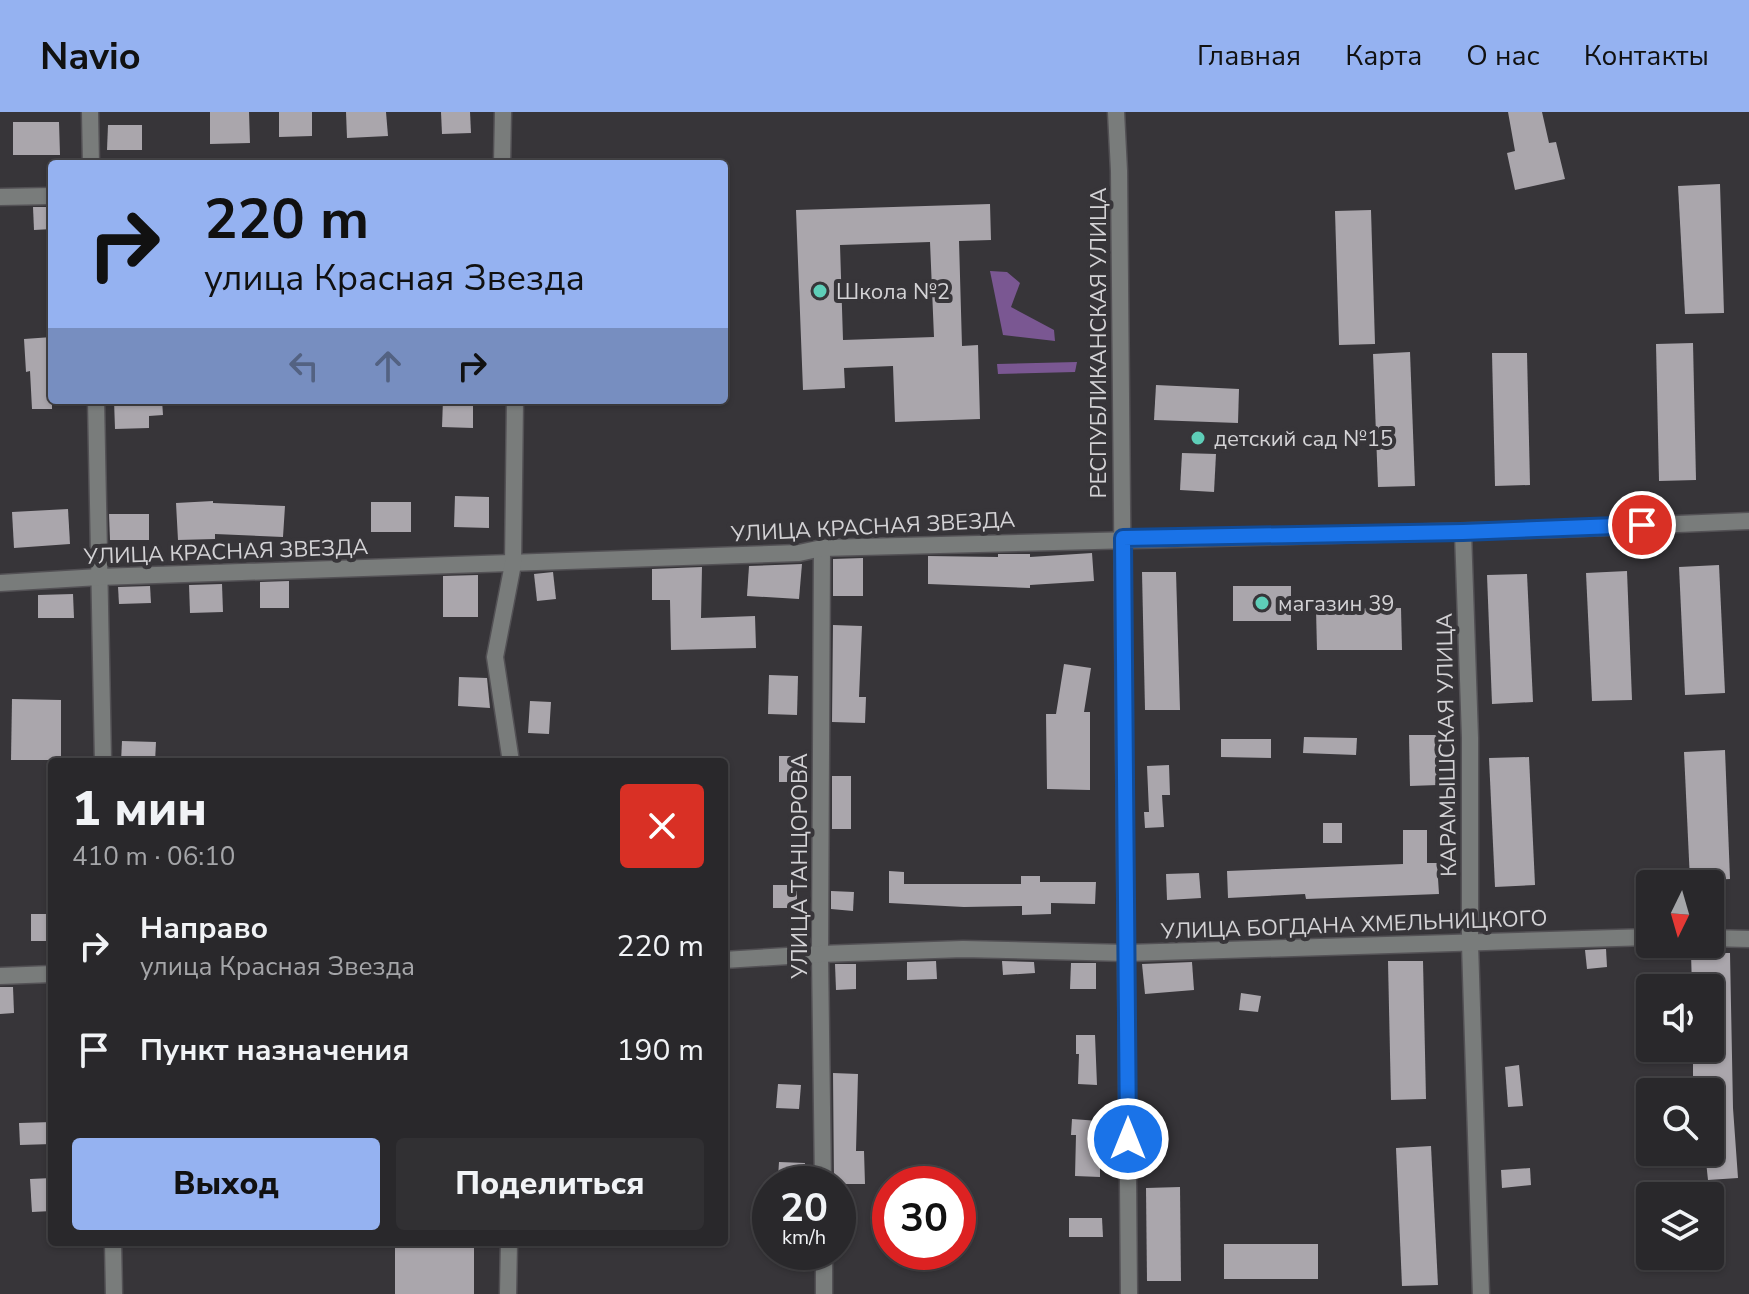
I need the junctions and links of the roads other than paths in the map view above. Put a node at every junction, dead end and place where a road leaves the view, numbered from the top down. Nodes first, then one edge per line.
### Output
1 (90, 112) edge
2 (503, 112) edge
3 (1116, 112) edge
4 (91, 160) edge
5 (502, 160) edge
6 (48, 196) edge
7 (0, 197) edge
8 (96, 404) edge
9 (515, 404) edge
10 (1749, 521) edge
11 (1463, 532) junction
12 (1123, 538) junction
13 (822, 548) junction
14 (513, 564) junction
15 (99, 577) junction
16 (0, 583) edge
17 (103, 758) edge
18 (510, 758) edge
19 (1636, 938) edge
20 (1724, 938) edge
21 (1749, 939) edge
22 (1470, 944) junction
23 (1127, 953) junction
24 (820, 954) junction
25 (728, 960) edge
26 (48, 974) edge
27 (0, 976) edge
28 (823, 1166) edge
29 (113, 1246) edge
30 (509, 1246) edge
31 (824, 1270) edge
32 (114, 1294) edge
33 (508, 1294) edge
34 (824, 1294) edge
35 (1129, 1294) edge
36 (1481, 1294) edge

1 - 4 street
2 - 5 street
3 - 12 street, РЕСПУБЛИКАНСКАЯ УЛИЦА
6 - 7 street
8 - 15 street
9 - 14 street
10 - 11 street, УЛИЦА КРАСНАЯ ЗВЕЗДА
11 - 12 street, УЛИЦА КРАСНАЯ ЗВЕЗДА
11 - 22 street, КАРАМЫШСКАЯ УЛИЦА
12 - 13 street, УЛИЦА КРАСНАЯ ЗВЕЗДА
12 - 23 street, РЕСПУБЛИКАНСКАЯ УЛИЦА
13 - 14 street, УЛИЦА КРАСНАЯ ЗВЕЗДА
13 - 24 street, УЛИЦА ТАНЦОРОВА
14 - 15 street, УЛИЦА КРАСНАЯ ЗВЕЗДА
14 - 18 street
15 - 16 street, УЛИЦА КРАСНАЯ ЗВЕЗДА
15 - 17 street
19 - 22 street, УЛИЦА БОГДАНА ХМЕЛЬНИЦКОГО
20 - 21 street
22 - 23 street, УЛИЦА БОГДАНА ХМЕЛЬНИЦКОГО
22 - 36 street, КАРАМЫШСКАЯ УЛИЦА
23 - 24 street, УЛИЦА БОГДАНА ХМЕЛЬНИЦКОГО
23 - 35 street, РЕСПУБЛИКАНСКАЯ УЛИЦА
24 - 25 street, УЛИЦА БОГДАНА ХМЕЛЬНИЦКОГО
24 - 28 street, УЛИЦА ТАНЦОРОВА
26 - 27 street
29 - 32 street
30 - 33 street
31 - 34 street

